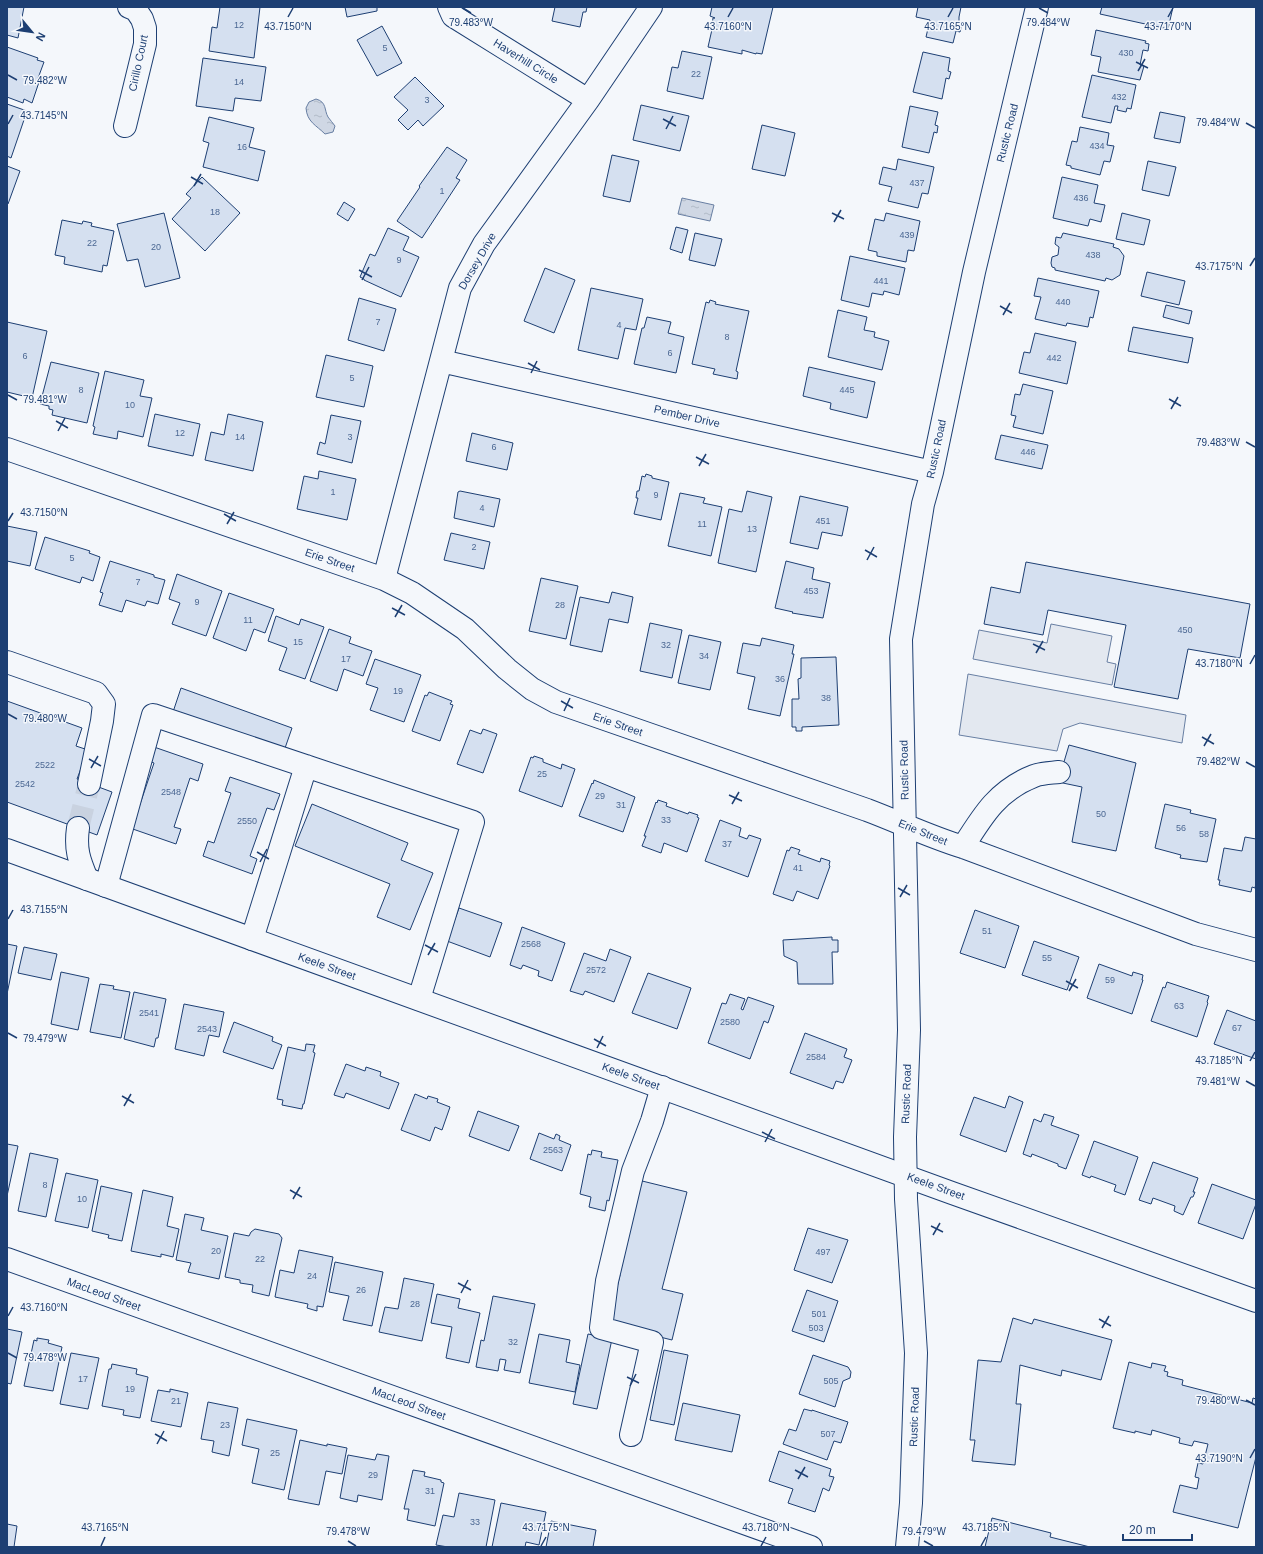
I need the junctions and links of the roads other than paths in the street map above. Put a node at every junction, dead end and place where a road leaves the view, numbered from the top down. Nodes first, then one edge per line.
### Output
1 (129, 7) edge
2 (449, 7) edge
3 (651, 7) edge
4 (1037, 7) edge
5 (588, 100) junction
6 (125, 126) dead end
7 (441, 361) junction
8 (7, 449) edge
9 (932, 472) junction
10 (384, 579) junction
11 (7, 662) edge
12 (306, 766) junction
13 (1059, 772) dead end
14 (89, 784) tunnel mouth
15 (906, 825) junction
16 (78, 828) tunnel mouth
17 (963, 847) junction
18 (7, 850) edge
19 (96, 883) junction
20 (252, 939) junction
21 (1256, 950) edge
22 (419, 999) junction
23 (662, 1087) junction
24 (905, 1175) junction
25 (7, 1259) edge
26 (1256, 1301) edge
27 (631, 1435) dead end
28 (811, 1547) edge
29 (907, 1547) edge

1 - 6 street, Cirillo Court
2 - 5 street, Haverhill Circle
3 - 5 street, Dorsey Drive
4 - 9 street, Rustic Road
5 - 7 street, Dorsey Drive
7 - 9 street, Pember Drive
7 - 10 street, Dorsey Drive
8 - 10 street, Erie Street
9 - 15 street, Rustic Road
10 - 15 street, Erie Street
11 - 14 street
12 - 19 street
12 - 20 street
12 - 22 street
13 - 17 street
15 - 17 street, Erie Street
15 - 24 street, Rustic Road
16 - 19 street
17 - 21 street, Erie Street
18 - 19 street, Keele Street
19 - 20 street, Keele Street
20 - 22 street, Keele Street
22 - 23 street, Keele Street
23 - 24 street, Keele Street
23 - 27 street
24 - 26 street, Keele Street
24 - 29 street, Rustic Road
25 - 28 street, MacLeod Street

